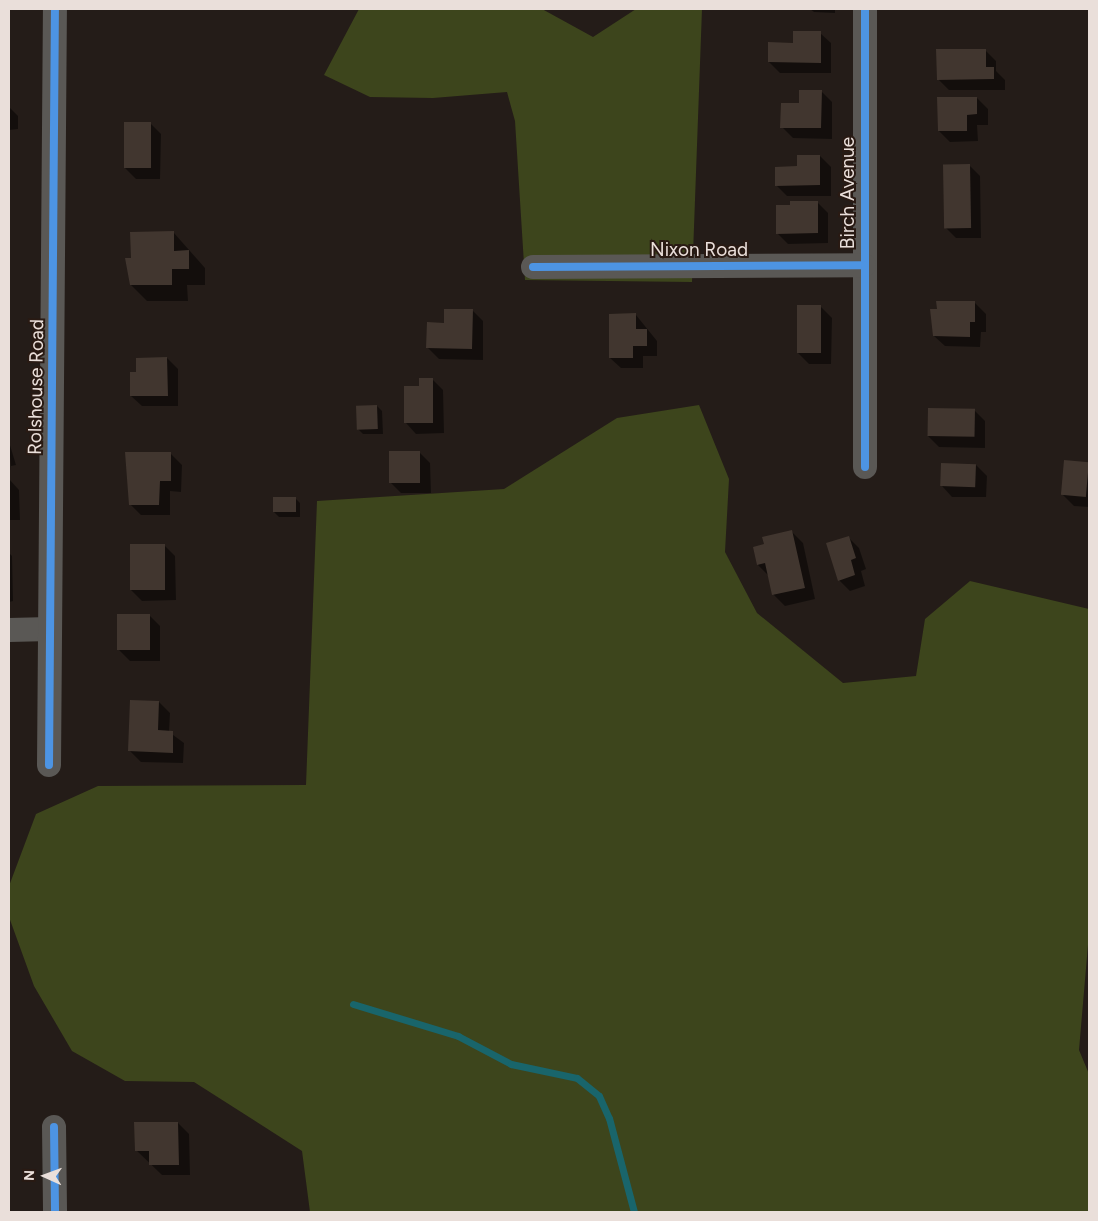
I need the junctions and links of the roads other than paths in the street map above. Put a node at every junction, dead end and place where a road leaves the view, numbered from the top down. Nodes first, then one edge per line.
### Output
1 (55, 9) edge
2 (865, 9) edge
3 (864, 265) junction
4 (533, 267) dead end
5 (865, 467) dead end
6 (50, 629) junction
7 (9, 630) edge
8 (49, 765) dead end
9 (54, 1127) dead end
10 (55, 1212) edge

1 - 6 street, Rolshouse Road
2 - 3 street, Birch Avenue
3 - 4 street, Nixon Road
3 - 5 street, Birch Avenue
6 - 7 street
6 - 8 street, Rolshouse Road
9 - 10 street

